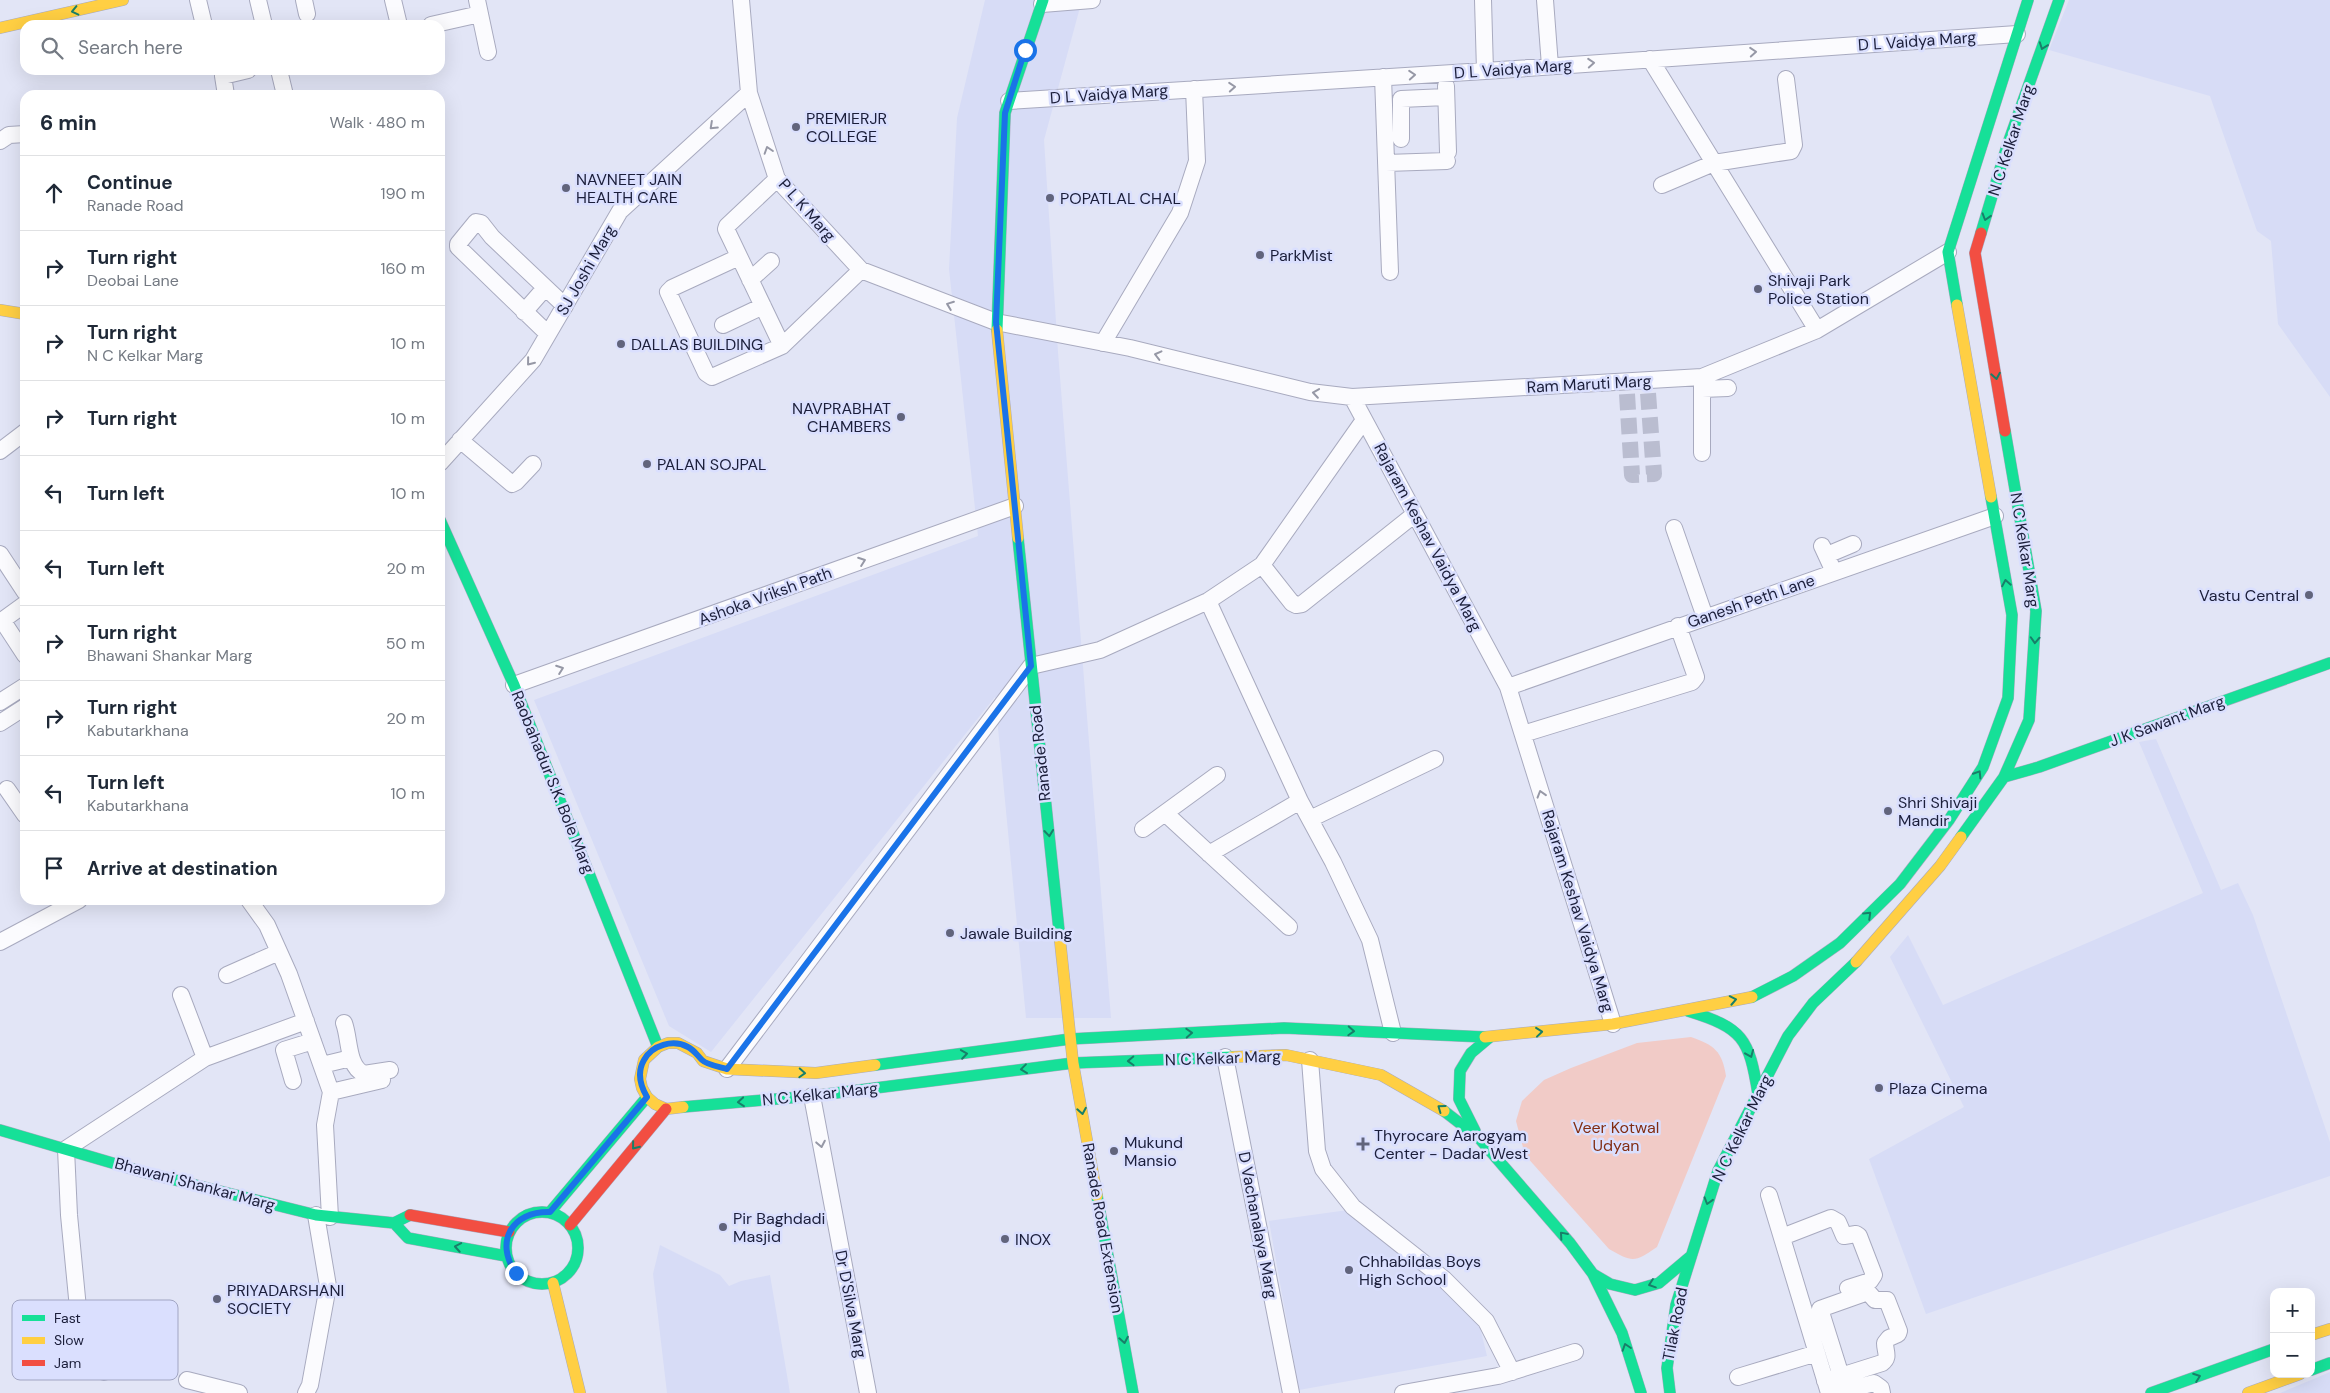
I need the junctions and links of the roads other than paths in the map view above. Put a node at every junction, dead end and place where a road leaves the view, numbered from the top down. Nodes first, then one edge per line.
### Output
1 (123, 0) edge
2 (198, 0) edge
3 (258, 0) edge
4 (264, 0) edge
5 (393, 0) edge
6 (741, 0) edge
7 (1092, 0) edge
8 (1483, 0) edge
9 (1545, 0) edge
10 (2028, 0) edge
11 (2059, 0) edge
12 (1043, 2) edge
13 (478, 7) edge
14 (35, 20) edge
15 (203, 20) edge
16 (263, 20) edge
17 (268, 20) edge
18 (398, 20) edge
19 (444, 20) edge
20 (20, 23) edge
21 (0, 28) edge
22 (2017, 34) junction
23 (488, 52) dead end
24 (1650, 59) junction
25 (1550, 66) junction
26 (1485, 71) junction
27 (1439, 74) junction
28 (227, 75) edge
29 (280, 75) edge
30 (1383, 77) junction
31 (1786, 80) dead end
32 (1194, 89) junction
33 (225, 90) edge
34 (284, 90) edge
35 (749, 93) junction
36 (1441, 97) junction
37 (1009, 100) junction
38 (20, 134) edge
39 (1401, 139) dead end
40 (0, 141) edge
41 (1386, 163) junction
42 (1714, 163) junction
43 (777, 179) junction
44 (1662, 185) dead end
45 (1948, 252) junction
46 (739, 257) junction
47 (771, 261) dead end
48 (861, 270) junction
49 (1390, 272) dead end
50 (750, 280) junction
51 (545, 288) junction
52 (565, 306) junction
53 (763, 306) junction
54 (0, 310) edge
55 (524, 312) junction
56 (20, 313) edge
57 (996, 322) junction
58 (723, 325) dead end
59 (1817, 330) junction
60 (548, 334) junction
61 (1103, 342) junction
62 (782, 346) junction
63 (1702, 383) junction
64 (1728, 388) dead end
65 (1352, 397) junction
66 (1364, 420) junction
67 (20, 436) edge
68 (460, 440) junction
69 (0, 451) edge
70 (1702, 453) dead end
71 (445, 456) edge
72 (533, 464) dead end
73 (1015, 506) junction
74 (1415, 514) junction
75 (1995, 516) junction
76 (1674, 528) dead end
77 (445, 531) edge
78 (0, 554) edge
79 (1262, 564) junction
80 (1846, 568) junction
81 (20, 584) edge
82 (1208, 601) junction
83 (20, 608) edge
84 (1705, 618) junction
85 (1, 621) edge
86 (1678, 626) junction
87 (20, 648) edge
88 (2330, 663) edge
89 (1031, 666) junction
90 (514, 685) junction
91 (1508, 687) junction
92 (20, 689) edge
93 (0, 702) edge
94 (20, 710) edge
95 (0, 723) edge
96 (1523, 734) junction
97 (1435, 759) dead end
98 (1217, 775) dead end
99 (2004, 777) junction
100 (7, 789) dead end
101 (1300, 801) junction
102 (20, 808) edge
103 (1165, 813) junction
104 (1310, 819) junction
105 (1143, 829) dead end
106 (1209, 854) junction
107 (70, 905) edge
108 (253, 905) edge
109 (1289, 927) dead end
110 (0, 942) edge
111 (279, 952) junction
112 (227, 975) dead end
113 (181, 996) dead end
114 (1685, 1010) junction
115 (306, 1021) junction
116 (344, 1023) dead end
117 (1613, 1024) junction
118 (1393, 1033) junction
119 (1490, 1037) junction
120 (1070, 1040) junction
121 (313, 1041) junction
122 (658, 1047) junction
123 (1225, 1057) junction
124 (205, 1058) junction
125 (351, 1058) junction
126 (1310, 1060) junction
127 (319, 1063) junction
128 (1072, 1063) junction
129 (727, 1069) junction
130 (293, 1081) dead end
131 (331, 1092) junction
132 (1758, 1094) junction
133 (812, 1096) junction
134 (647, 1097) junction
135 (666, 1109) junction
136 (0, 1130) edge
137 (1479, 1138) junction
138 (66, 1149) junction
139 (1769, 1195) dead end
140 (550, 1212) junction
141 (323, 1216) junction
142 (394, 1223) junction
143 (570, 1225) junction
144 (509, 1232) junction
145 (1782, 1236) junction
146 (506, 1256) junction
147 (1691, 1256) junction
148 (1593, 1274) junction
149 (553, 1283) junction
150 (1817, 1297) dead end
151 (77, 1300) edge
152 (2330, 1329) edge
153 (2315, 1334) edge
154 (2270, 1350) edge
155 (1575, 1352) dead end
156 (1817, 1353) junction
157 (2330, 1364) edge
158 (2315, 1369) edge
159 (1512, 1372) junction
160 (1738, 1377) dead end
161 (2289, 1378) edge
162 (187, 1380) dead end
163 (1832, 1386) edge
164 (239, 1393) edge
165 (306, 1393) edge
166 (580, 1393) edge
167 (868, 1393) edge
168 (1133, 1393) edge
169 (1291, 1393) edge
170 (1403, 1393) edge
171 (1641, 1393) edge
172 (1670, 1393) edge
173 (1882, 1393) edge
174 (2151, 1393) edge
175 (2248, 1393) edge

1 -> 14 main road
2 - 15 street
3 - 16 street
4 - 17 street
5 - 18 street
6 - 35 street, P L K Marg
7 - 12 street
8 - 26 street
9 - 25 street
10 - 22 main road, N C Kelkar Marg
11 -> 99 main road, N C Kelkar Marg
12 - 37 main road, Ranade Road
13 - 19 street
13 - 23 street
20 -> 21 main road
24 -> 22 street, D L Vaidya Marg
22 - 45 main road, N C Kelkar Marg
25 -> 24 street, D L Vaidya Marg
24 - 42 street
25 - 26 street, D L Vaidya Marg
26 - 27 street, D L Vaidya Marg
30 -> 27 street, D L Vaidya Marg
27 - 36 street
28 - 33 street
29 - 34 street
32 -> 30 street, D L Vaidya Marg
30 - 41 street
31 - 42 street
32 - 37 street, D L Vaidya Marg
32 - 61 street
43 -> 35 street, P L K Marg
35 -> 52 street, SJ Joshi Marg
36 - 39 street
36 - 41 street
37 - 57 main road, Ranade Road
38 - 40 street
41 - 49 street
42 - 44 street
42 - 59 street
43 - 46 street
43 - 48 street, P L K Marg
45 - 59 street, Ram Maruti Marg
45 - 75 main road, N C Kelkar Marg
46 - 50 street
46 - 62 street
47 - 50 street
57 -> 48 street, P L K Marg
48 - 62 street
50 - 53 street
51 - 52 street
51 - 55 street
51 - 55 street
52 - 60 street, SJ Joshi Marg
53 - 58 street
53 - 62 street
54 - 56 main road
55 - 60 street
57 - 61 street
57 - 73 main road, Ranade Road
59 - 63 street, Ram Maruti Marg
60 -> 68 street, SJ Joshi Marg
65 -> 61 street
63 - 64 street
63 - 65 street, Ram Maruti Marg
63 - 70 street
65 - 66 street, Rajaram Keshav Vaidya Marg
66 - 74 street, Rajaram Keshav Vaidya Marg
66 - 79 street
67 - 69 street
68 - 71 street, SJ Joshi Marg
68 - 72 street
73 - 89 main road, Ranade Road
90 -> 73 street, Ashoka Vriksh Path
74 - 79 street
74 - 91 street, Rajaram Keshav Vaidya Marg
75 - 80 street, Ganesh Peth Lane
114 -> 75 main road, N C Kelkar Marg
76 - 84 street
77 - 90 main road, Raobahadur S.K. Bole Marg
78 - 81 street
79 - 82 street
80 - 80 street
80 - 84 street, Ganesh Peth Lane
82 - 89 street
82 - 101 street
83 - 85 street
84 - 86 street, Ganesh Peth Lane
85 - 87 street
86 - 91 street, Ganesh Peth Lane
86 - 96 street
88 - 99 main road, J K Sawant Marg
89 -> 120 main road, Ranade Road
89 - 129 street
90 - 122 main road, Raobahadur S.K. Bole Marg
91 - 96 street, Rajaram Keshav Vaidya Marg
92 - 93 street
94 - 95 street
117 -> 96 street, Rajaram Keshav Vaidya Marg
97 - 104 street
98 - 103 street
99 - 132 main road, N C Kelkar Marg
100 - 102 street
101 - 104 street
101 - 106 street
103 - 105 street
103 - 106 street
104 - 118 street
106 - 109 street
107 - 110 street
108 - 111 street
111 - 112 street
111 - 115 street
113 - 124 street
114 - 117 main road, N C Kelkar Marg
114 -> 132 main road
115 - 121 street
115 - 124 street
116 - 125 street
119 -> 117 main road, N C Kelkar Marg
118 - 119 main road, N C Kelkar Marg
120 -> 118 main road, N C Kelkar Marg
119 - 137 main road
120 - 128 main road, Ranade Road
129 -> 120 main road, N C Kelkar Marg
121 - 127 street
121 - 130 street
122 - 129 main road, N C Kelkar Marg
122 - 134 main road
123 - 126 main road, N C Kelkar Marg
123 -> 128 main road, N C Kelkar Marg
123 - 169 street, D Vachanalaya Marg
124 - 138 street
125 - 127 street
125 - 131 street
137 -> 126 main road, N C Kelkar Marg
126 - 159 street
127 - 131 street
128 -> 133 main road, N C Kelkar Marg
128 -> 168 main road, Ranade Road Extension
131 - 141 street
132 -> 147 main road, N C Kelkar Marg
133 -> 135 main road, N C Kelkar Marg
133 -> 167 street, Dr D'Silva Marg
134 - 135 main road
134 - 140 main road
135 -> 143 main road
136 - 138 main road, Bhawani Shankar Marg
148 -> 137 main road, N C Kelkar Marg
138 - 141 main road, Bhawani Shankar Marg
138 - 151 street
139 - 145 street
140 - 143 main road
140 - 144 main road
141 - 142 main road, Bhawani Shankar Marg
141 - 165 street
142 - 144 main road, Bhawani Shankar Marg
146 -> 142 main road
143 - 149 main road
144 - 146 main road
145 - 150 street
145 - 156 street
146 - 149 main road
147 -> 148 main road, N C Kelkar Marg
147 - 172 main road, Tilak Road
171 -> 148 main road
149 - 166 main road
152 - 153 main road
174 -> 154 main road
155 - 159 street
156 - 160 street
156 - 163 street
157 - 158 main road
159 - 170 street
161 - 175 main road
162 - 164 street
163 - 163 street
163 - 173 street

